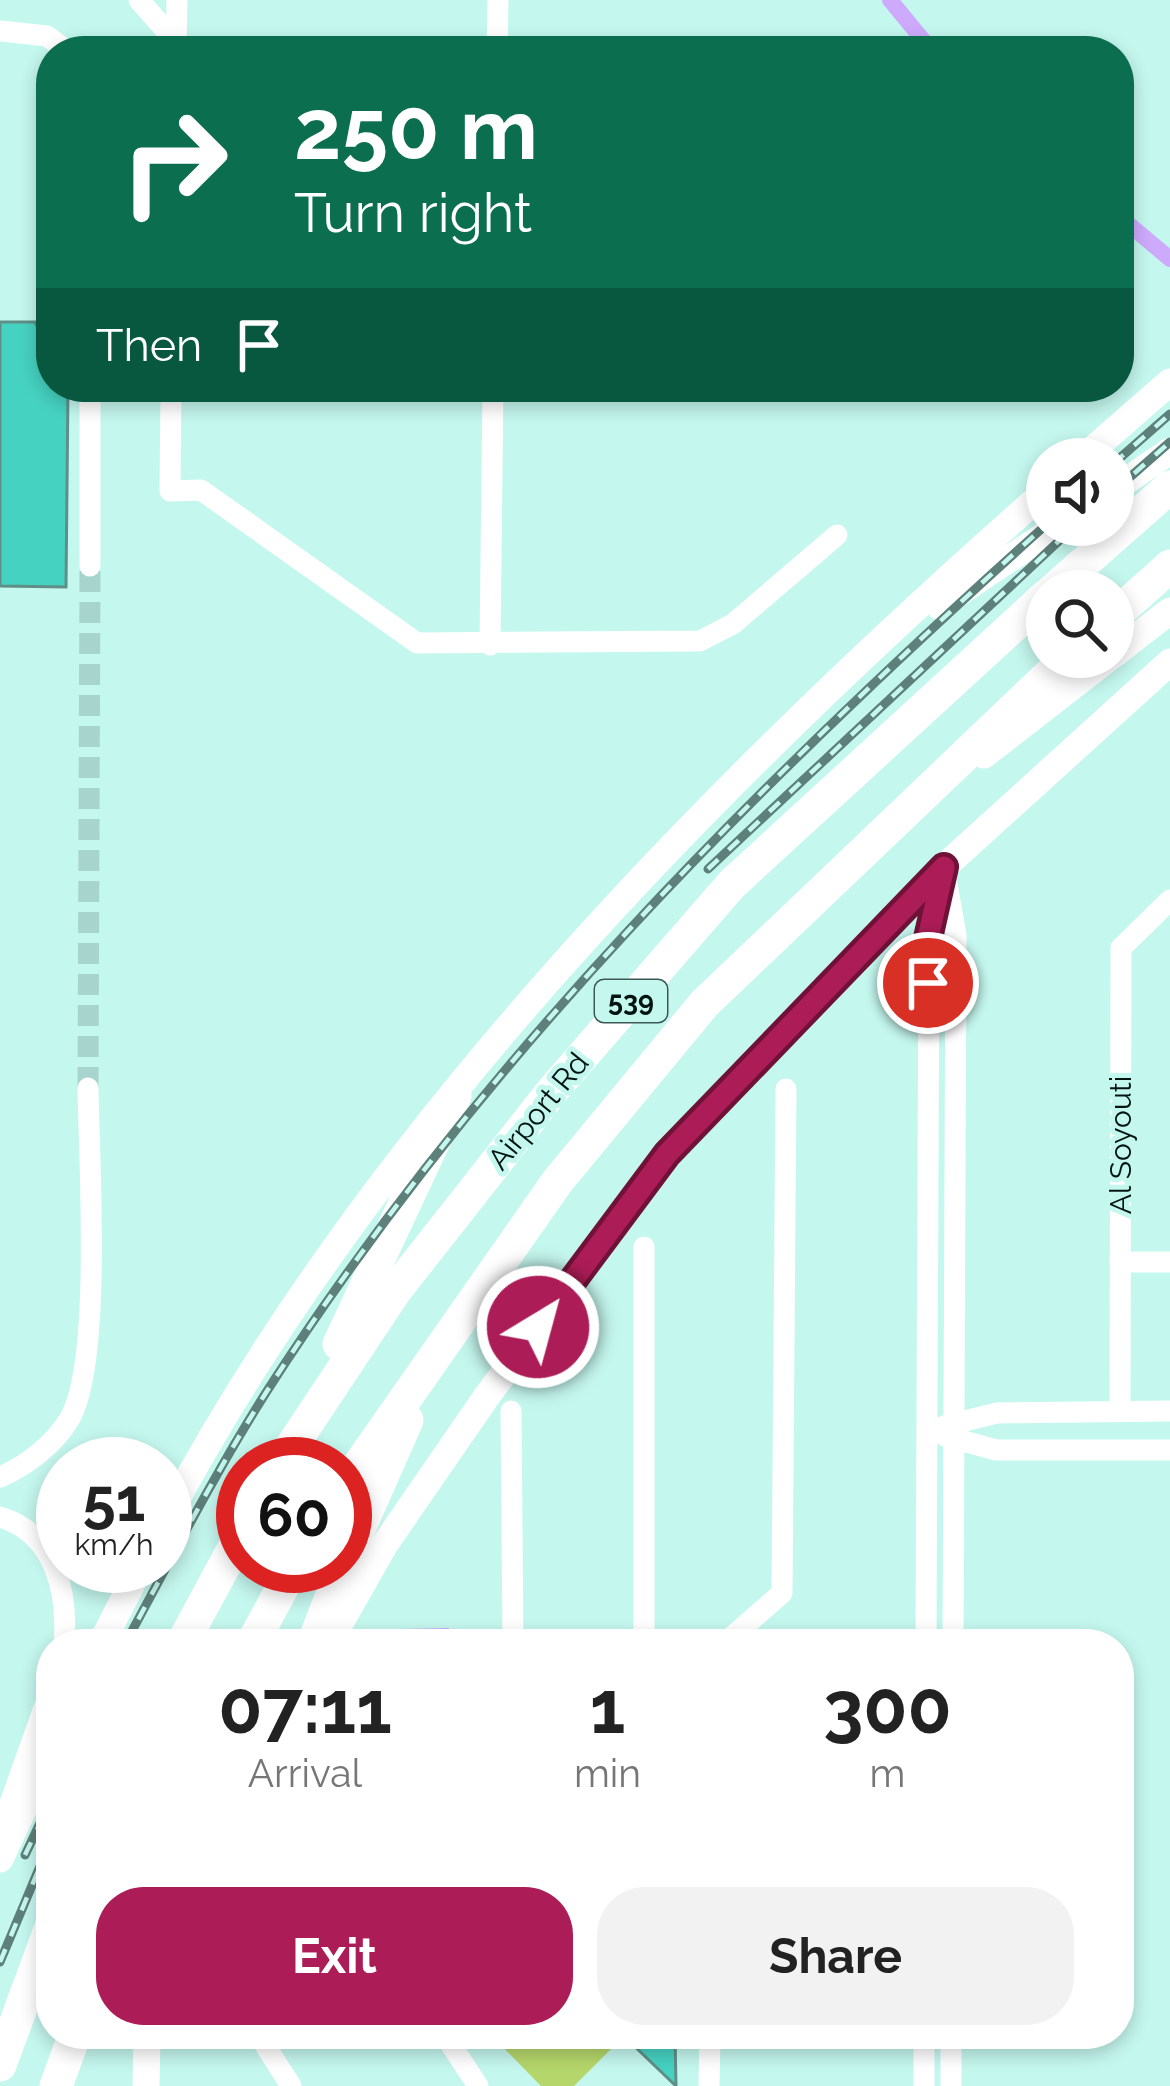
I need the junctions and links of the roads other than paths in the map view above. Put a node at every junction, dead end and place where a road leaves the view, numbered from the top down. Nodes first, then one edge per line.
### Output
1 (139, 0) edge
2 (176, 0) edge
3 (498, 0) edge
4 (0, 31) edge
5 (47, 36) edge
6 (168, 36) edge
7 (176, 36) edge
8 (497, 36) edge
9 (1170, 382) edge
10 (90, 402) edge
11 (171, 402) edge
12 (493, 402) edge
13 (1106, 438) edge
14 (1170, 451) edge
15 (1134, 476) edge
16 (1170, 487) edge
17 (1026, 509) edge
18 (837, 536) dead end
19 (1028, 546) edge
20 (90, 566) tunnel mouth
21 (1170, 566) edge
22 (1075, 570) edge
23 (1134, 598) edge
24 (1170, 611) edge
25 (1026, 614) edge
26 (1134, 639) edge
27 (881, 644) junction
28 (490, 645) junction
29 (1170, 662) edge
30 (1046, 678) edge
31 (1084, 678) edge
32 (854, 858) junction
33 (944, 867) junction
34 (1170, 900) edge
35 (88, 1088) tunnel mouth
36 (786, 1089) dead end
37 (455, 1096) junction
38 (644, 1247) dead end
39 (1120, 1262) junction
40 (1170, 1262) edge
41 (430, 1366) junction
42 (511, 1411) dead end
43 (1120, 1411) junction
44 (1170, 1411) edge
45 (954, 1430) junction
46 (927, 1432) junction
47 (294, 1437) edge
48 (298, 1437) edge
49 (372, 1447) edge
50 (1170, 1450) edge
51 (0, 1477) edge
52 (192, 1478) edge
53 (372, 1500) edge
54 (0, 1516) edge
55 (216, 1581) edge
56 (128, 1593) edge
57 (279, 1593) edge
58 (333, 1593) edge
59 (64, 1629) edge
60 (109, 1629) edge
61 (190, 1629) edge
62 (260, 1629) edge
63 (319, 1629) edge
64 (337, 1629) edge
65 (513, 1629) edge
66 (644, 1629) edge
67 (741, 1629) edge
68 (926, 1629) edge
69 (953, 1629) edge
70 (36, 1730) edge
71 (36, 1782) edge
72 (0, 1831) edge
73 (0, 1858) edge
74 (36, 1968) edge
75 (70, 2049) edge
76 (147, 2049) edge
77 (268, 2049) edge
78 (454, 2049) edge
79 (710, 2049) edge
80 (924, 2049) edge
81 (951, 2049) edge
82 (0, 2065) edge
83 (56, 2086) edge
84 (146, 2086) edge
85 (291, 2086) edge
86 (478, 2086) edge
87 (709, 2086) edge
88 (924, 2086) edge
89 (950, 2086) edge

1 - 6 street
2 - 7 street
3 - 8 street
4 - 5 street
9 - 13 main road
10 - 20 street
11 - 28 street
12 - 28 street
14 - 15 main road
16 - 22 highway, Airport Rd / 539
17 - 27 main road
18 - 28 street
19 - 27 main road
21 - 23 highway
24 - 26 main road
25 - 48 highway, Airport Rd / 539
27 - 37 main road
29 - 33 main road
30 - 32 highway, Airport Rd / 539
31 - 32 main road
32 - 41 highway, Airport Rd / 539
33 - 45 street
33 - 46 street
33 - 64 main road
34 - 39 street, Al Soyouti
35 - 51 street
36 - 67 street
37 - 47 highway
37 - 52 main road
38 - 66 street
39 - 40 street
39 - 43 street, Al Soyouti
41 - 49 highway, Airport Rd / 539
41 - 53 highway
42 - 65 street
43 - 44 street
43 - 45 street
45 - 46 street
45 - 50 street
45 - 69 street
46 - 68 street
54 - 59 street
55 - 61 highway
56 - 60 main road
57 - 62 highway
58 - 63 highway
70 - 72 street
71 - 73 main road
74 - 82 highway
75 - 83 highway
76 - 84 main road
77 - 85 street
78 - 86 street
79 - 87 street
80 - 88 street
81 - 89 street

